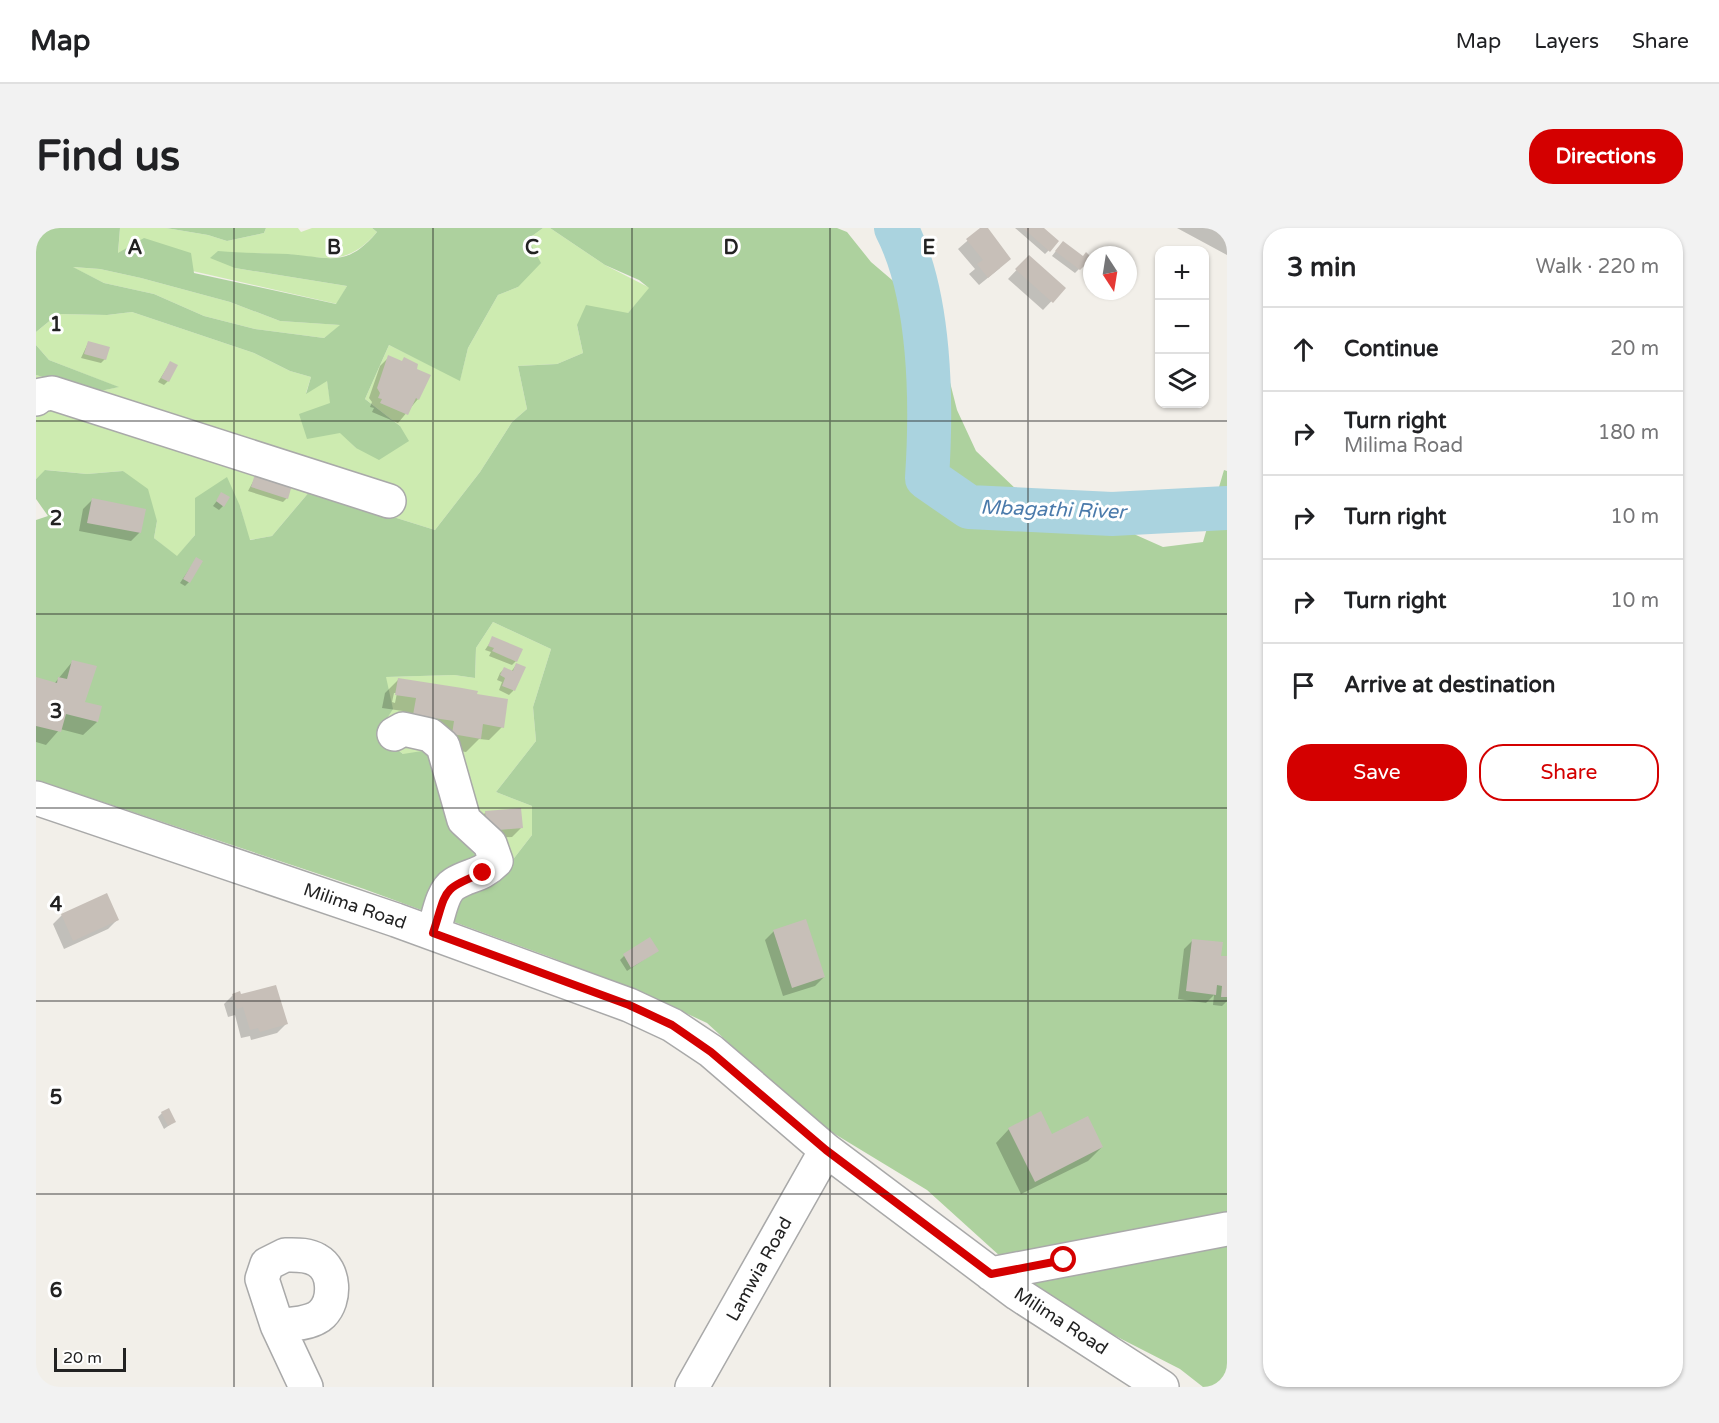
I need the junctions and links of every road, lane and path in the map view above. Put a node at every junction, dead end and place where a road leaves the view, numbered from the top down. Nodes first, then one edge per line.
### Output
1 (36, 399) edge
2 (388, 501) dead end
3 (394, 734) dead end
4 (36, 798) edge
5 (433, 933) junction
6 (826, 1150) junction
7 (1227, 1229) edge
8 (991, 1274) junction
9 (277, 1325) dead end
10 (306, 1387) edge
11 (693, 1387) edge
12 (1162, 1387) edge

1 - 2 street
3 - 5 street
4 - 5 street, Milima Road
5 - 6 street, Milima Road
6 - 8 street, Milima Road
6 - 11 street, Lamwia Road
7 - 8 street
8 - 12 street, Milima Road
9 - 10 street

